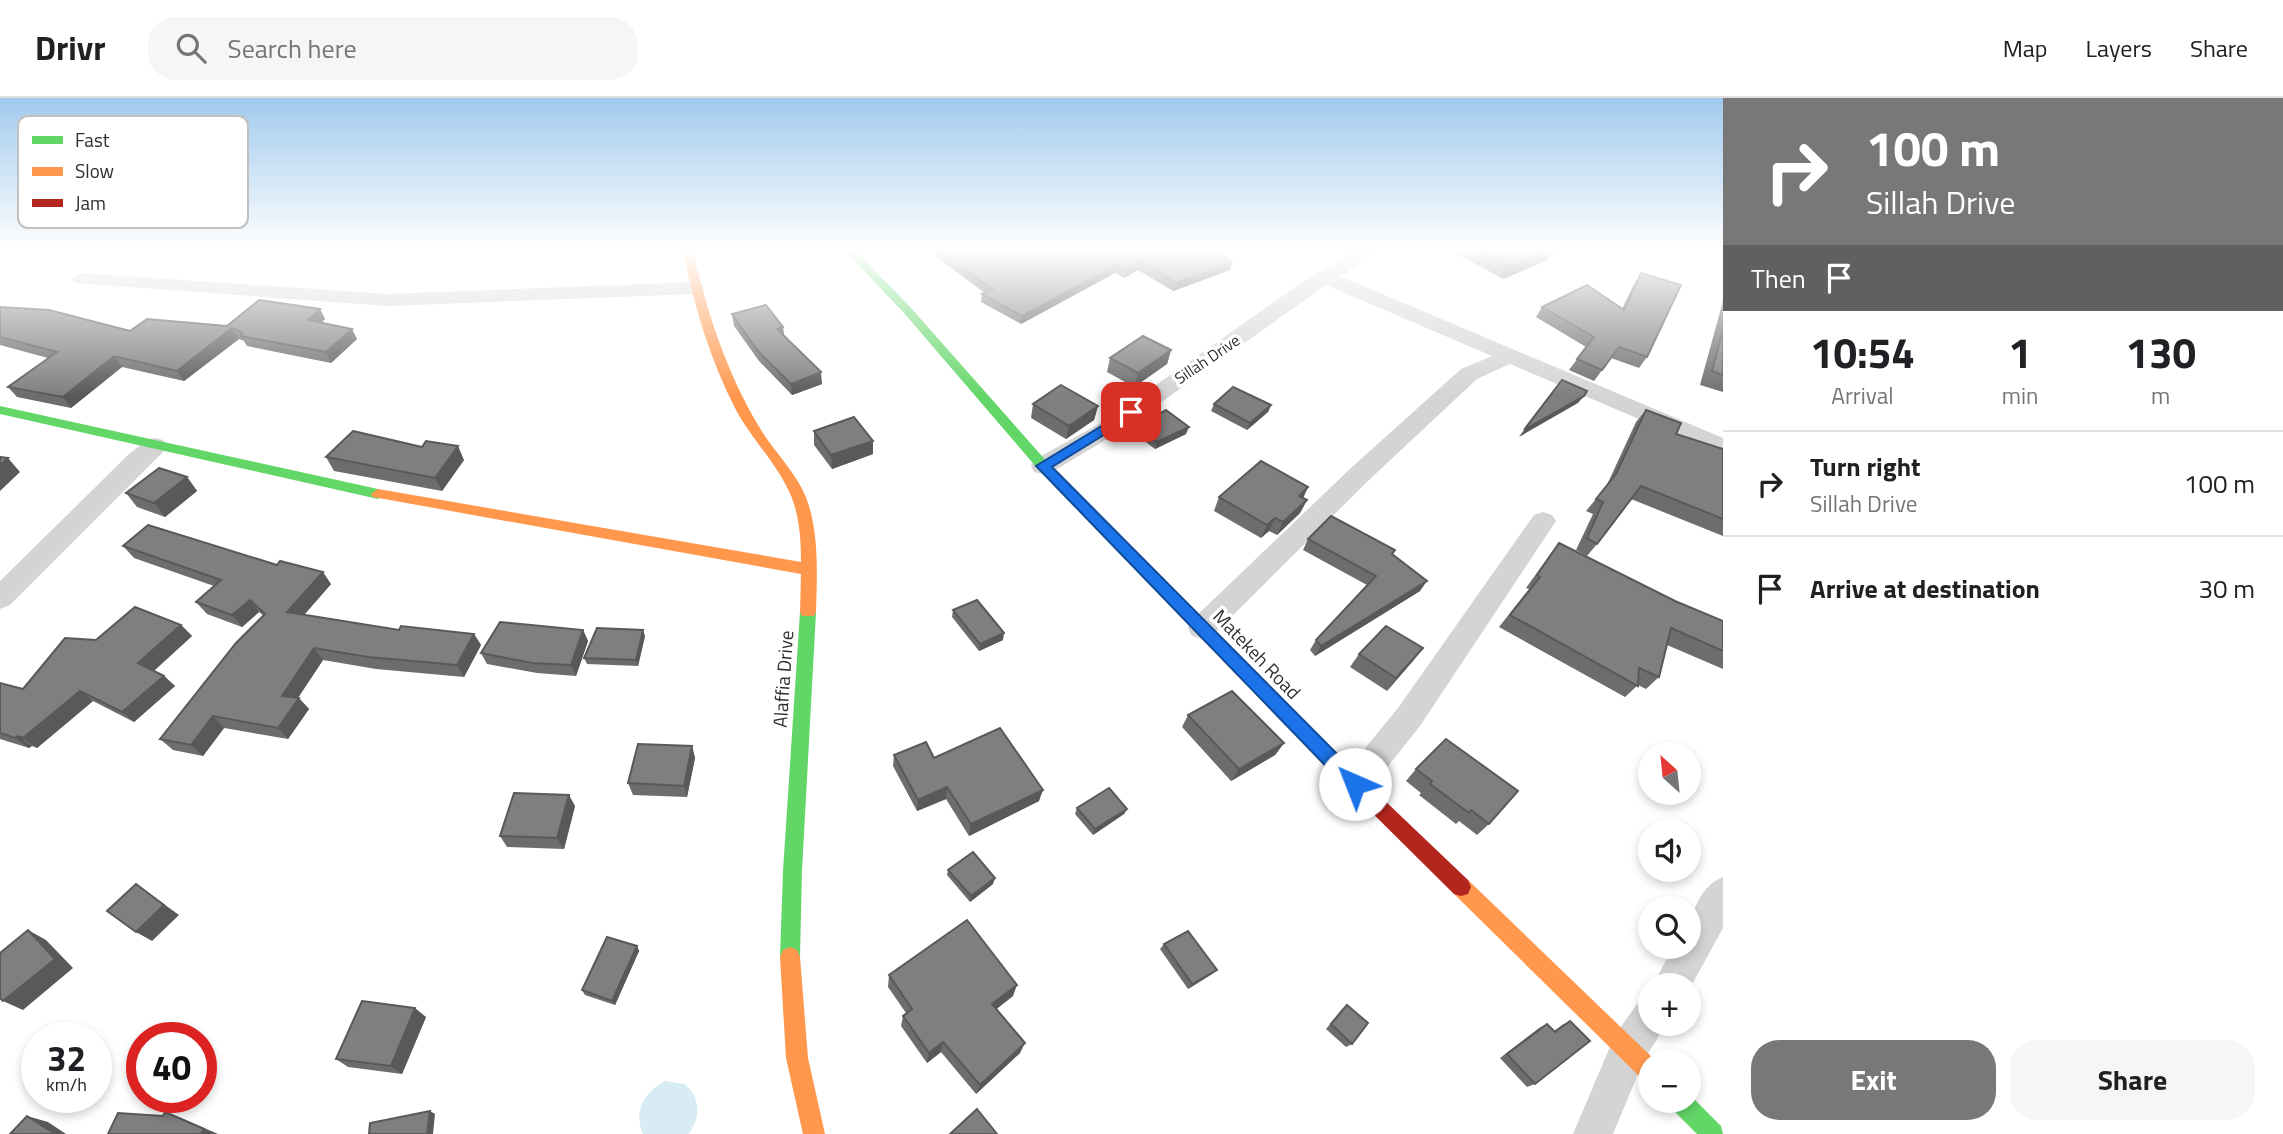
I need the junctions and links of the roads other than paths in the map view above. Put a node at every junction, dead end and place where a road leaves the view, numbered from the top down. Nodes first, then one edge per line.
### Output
1 (378, 299) edge
2 (404, 299) edge
3 (698, 299) edge
4 (897, 299) edge
5 (1292, 299) edge
6 (1376, 299) edge
7 (1508, 357) junction
8 (0, 410) edge
9 (155, 446) junction
10 (1723, 447) edge
11 (1043, 466) junction
12 (1543, 521) dead end
13 (806, 569) junction
14 (0, 598) edge
15 (1202, 628) junction
16 (1355, 784) junction
17 (1723, 894) edge
18 (1678, 973) edge
19 (1638, 1058) edge
20 (1638, 1063) edge
21 (1692, 1113) edge
22 (814, 1134) edge
23 (1593, 1134) edge
24 (1713, 1134) edge

1 - 2 street
3 - 13 street, Alaffia Drive
4 - 11 street, Matekeh Road
5 - 11 street, Sillah Drive
6 - 7 street
7 - 10 street
7 - 15 street
8 - 9 street
9 - 13 street
9 - 14 street
11 - 15 street, Matekeh Road
12 - 16 street
13 - 22 street, Alaffia Drive
15 - 16 street, Matekeh Road
16 - 19 street, Matekeh Road
17 - 18 street
20 - 23 street
21 - 24 street

